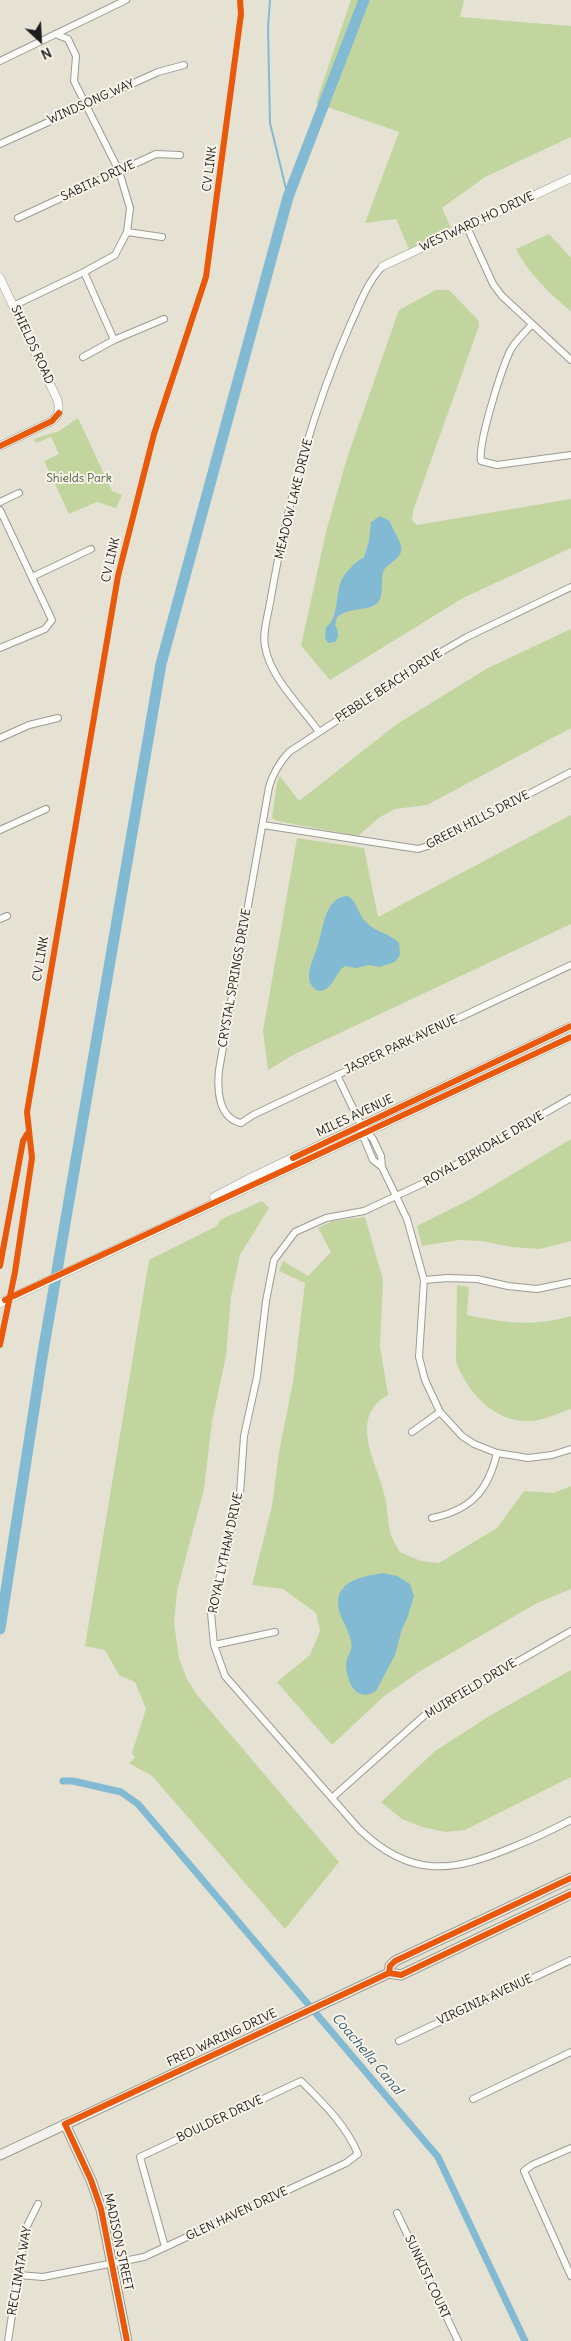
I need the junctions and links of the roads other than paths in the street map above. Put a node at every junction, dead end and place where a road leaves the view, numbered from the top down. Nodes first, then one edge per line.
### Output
1 (126, 0) edge
2 (55, 34) junction
3 (0, 61) edge
4 (184, 65) dead end
5 (85, 104) junction
6 (0, 144) edge
7 (180, 155) dead end
8 (119, 171) junction
9 (571, 178) edge
10 (18, 218) dead end
11 (467, 227) junction
12 (127, 232) junction
13 (162, 237) dead end
14 (383, 266) joint
15 (84, 272) junction
16 (0, 278) edge
17 (13, 306) junction
18 (164, 319) dead end
19 (532, 324) junction
20 (114, 340) junction
21 (83, 357) dead end
22 (571, 360) edge
23 (0, 446) edge
24 (571, 455) edge
25 (19, 493) dead end
26 (0, 502) edge
27 (0, 510) edge
28 (91, 549) dead end
29 (32, 577) junction
30 (571, 587) edge
31 (0, 648) edge
32 (58, 718) dead end
33 (319, 732) junction
34 (0, 738) edge
35 (571, 772) edge
36 (46, 809) dead end
37 (263, 825) junction
38 (0, 830) edge
39 (261, 833) joint
40 (571, 965) edge
41 (571, 1026) edge
42 (571, 1038) edge
43 (337, 1075) junction
44 (571, 1098) edge
45 (232, 1120) joint
46 (361, 1125) junction
47 (365, 1134) junction
48 (395, 1196) junction
49 (151, 1231) junction
50 (424, 1280) junction
51 (571, 1282) edge
52 (0, 1302) edge
53 (440, 1412) junction
54 (412, 1432) dead end
55 (571, 1449) edge
56 (497, 1453) junction
57 (432, 1518) dead end
58 (571, 1631) edge
59 (275, 1632) dead end
60 (214, 1645) junction
61 (332, 1797) junction
62 (571, 1820) edge
63 (571, 1878) edge
64 (571, 1894) edge
65 (571, 1960) edge
66 (389, 1973) junction
67 (399, 2040) dead end
68 (570, 2054) edge
69 (301, 2080) joint
70 (473, 2099) dead end
71 (65, 2124) junction
72 (571, 2148) edge
73 (0, 2155) edge
74 (38, 2204) dead end
75 (397, 2213) dead end
76 (166, 2247) junction
77 (112, 2264) junction
78 (18, 2275) junction
79 (571, 2276) edge
80 (8, 2341) edge
81 (127, 2341) edge
82 (458, 2341) edge

1 - 2 street
2 - 3 street
2 - 5 street
4 - 5 street, WINDSONG WAY
5 - 6 street, WINDSONG WAY
5 - 8 street
7 - 8 street, SABITA DRIVE
8 - 10 street, SABITA DRIVE
8 - 12 street
9 - 11 street, WESTWARD HO DRIVE
11 - 14 street, WESTWARD HO DRIVE
11 - 19 street
12 - 13 street
12 - 15 street
14 - 33 street, MEADOW LAKE DRIVE
15 - 17 street
15 - 20 street
16 - 17 street, SHIELDS ROAD
17 - 23 street, SHIELDS ROAD
18 - 20 street
19 - 22 street
19 - 24 street
20 - 21 street
25 - 26 street
27 - 29 street
28 - 29 street
29 - 31 street
30 - 33 street, PEBBLE BEACH DRIVE
32 - 34 street
33 - 37 street, PEBBLE BEACH DRIVE
35 - 37 street, GREEN HILLS DRIVE
36 - 38 street
37 - 39 street, PEBBLE BEACH DRIVE
39 - 45 street, CRYSTAL SPRINGS DRIVE
40 - 43 street, JASPER PARK AVENUE
41 - 46 street, MILES AVENUE
42 - 47 street, MILES AVENUE
43 - 45 street, JASPER PARK AVENUE
43 - 46 street
44 - 48 street, ROYAL BIRKDALE DRIVE
46 - 47 street
46 - 49 street, MILES AVENUE
47 - 48 street
47 - 49 street, MILES AVENUE
48 - 50 street
48 - 60 street, ROYAL LYTHAM DRIVE
49 - 52 street, MILES AVENUE
50 - 51 street
50 - 53 street
53 - 54 street
53 - 56 street
55 - 56 street
56 - 57 street
58 - 61 street, MUIRFIELD DRIVE
59 - 60 street
60 - 61 street, ROYAL LYTHAM DRIVE
61 - 62 street, ROYAL LYTHAM DRIVE
63 - 66 main road, FRED WARING DRIVE
64 - 66 main road, FRED WARING DRIVE
65 - 67 street, VIRGINIA AVENUE
66 - 71 main road, FRED WARING DRIVE
68 - 70 street
69 - 76 street, BOULDER DRIVE
69 - 76 street, GLEN HAVEN DRIVE
71 - 73 main road, FRED WARING DRIVE
71 - 77 main road, MADISON STREET
72 - 79 street
74 - 78 street, RECLINATA WAY
75 - 82 street, SUNKIST COURT
76 - 77 street, GLEN HAVEN DRIVE
77 - 78 street, GLEN HAVEN DRIVE
77 - 81 main road, MADISON STREET
78 - 80 street, RECLINATA WAY

